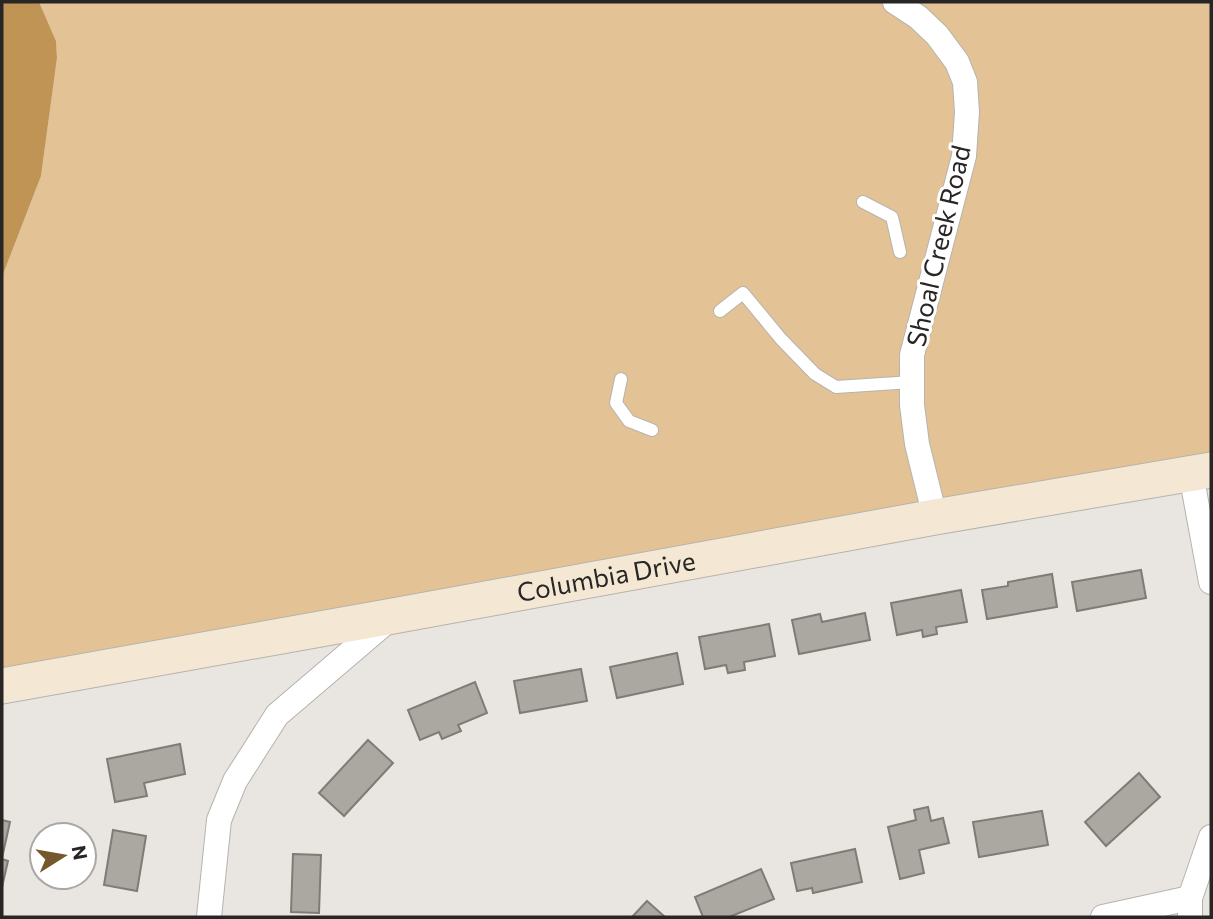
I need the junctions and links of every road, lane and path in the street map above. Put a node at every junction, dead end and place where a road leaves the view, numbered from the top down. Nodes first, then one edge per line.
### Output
1 (895, 2) edge
2 (863, 202) dead end
3 (900, 252) dead end
4 (720, 312) dead end
5 (621, 379) dead end
6 (912, 382) junction
7 (652, 430) dead end
8 (1201, 472) edge
9 (935, 517) junction
10 (1211, 582) edge
11 (393, 616) junction
12 (2, 686) edge
13 (1211, 838) edge
14 (1190, 908) edge
15 (209, 917) edge
16 (1103, 917) edge

1 - 6 street, Shoal Creek Road
2 - 3 lane
4 - 6 lane
5 - 7 lane
6 - 9 street, Shoal Creek Road
8 - 9 main road, Columbia Drive
8 - 10 street
9 - 11 main road, Columbia Drive
11 - 12 main road, Columbia Drive
11 - 15 street
13 - 14 street
14 - 16 street

